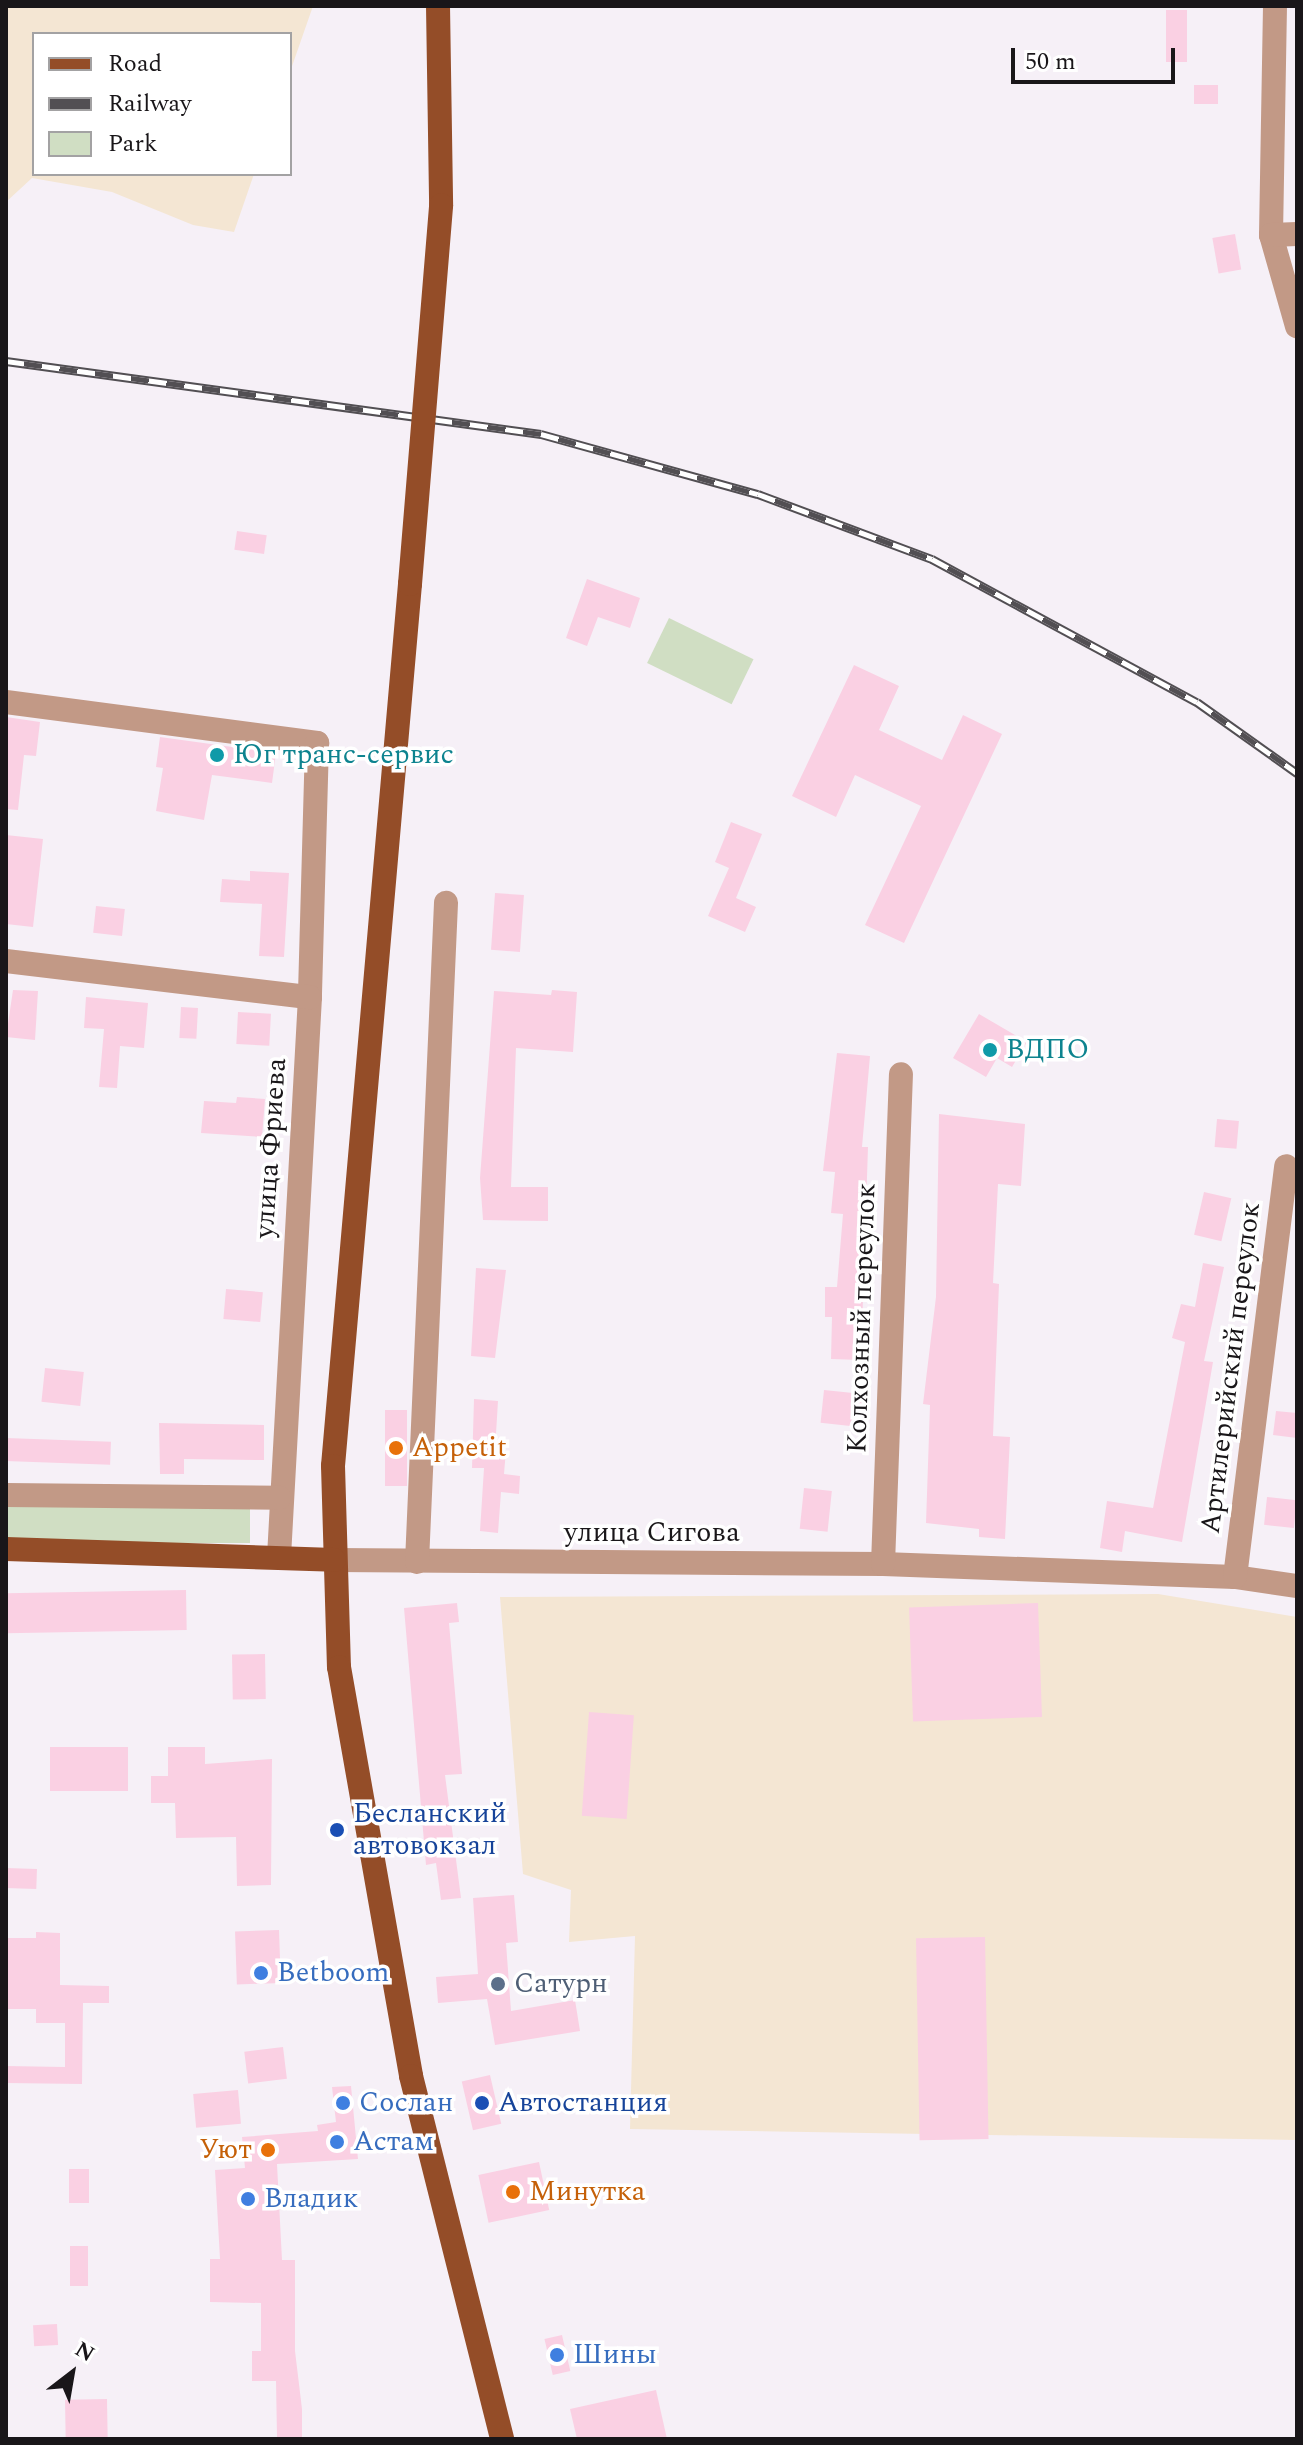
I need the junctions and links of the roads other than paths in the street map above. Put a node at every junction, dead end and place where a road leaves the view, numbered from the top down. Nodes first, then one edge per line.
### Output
1 (438, 6) edge
2 (1275, 6) edge
3 (1297, 234) edge
4 (1271, 235) junction
5 (1297, 326) edge
6 (6, 702) edge
7 (446, 903) dead end
8 (6, 961) edge
9 (310, 997) junction
10 (901, 1074) dead end
11 (1286, 1166) dead end
12 (6, 1495) edge
13 (279, 1498) junction
14 (6, 1549) edge
15 (279, 1557) junction
16 (334, 1560) junction
17 (417, 1562) junction
18 (883, 1564) junction
19 (1235, 1577) junction
20 (1297, 1586) edge
21 (502, 2439) edge

1 - 16 main road, bridge
2 - 4 street
3 - 4 street
4 - 5 street
6 - 9 street, улица Фриева
7 - 17 street
8 - 9 street
9 - 13 street, улица Фриева
10 - 18 street, Колхозный переулок
11 - 19 street, Артилерийский переулок
12 - 13 street
13 - 15 street, улица Фриева
14 - 15 main road, улица Сигова
15 - 16 main road, улица Сигова
16 - 17 street, улица Сигова
16 - 21 main road
17 - 18 street, улица Сигова
18 - 19 street, улица Сигова
19 - 20 street, улица Сигова

